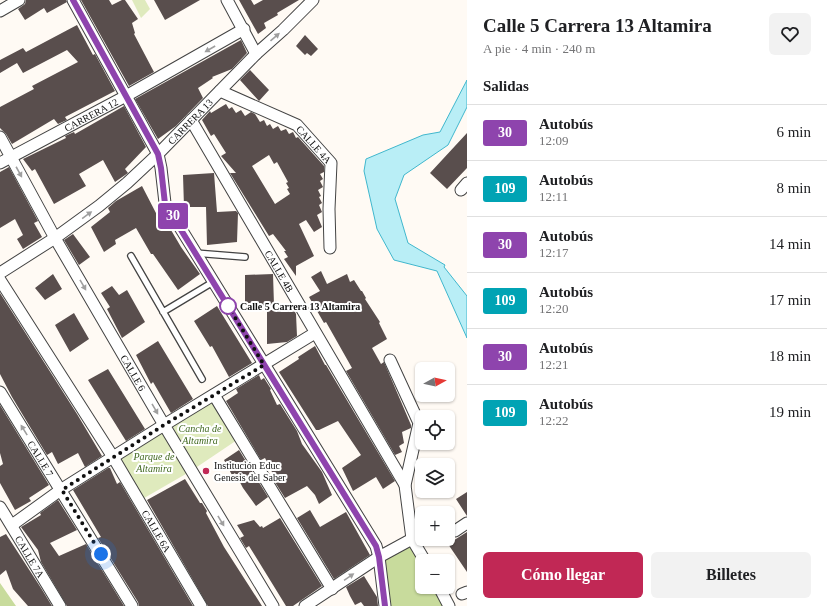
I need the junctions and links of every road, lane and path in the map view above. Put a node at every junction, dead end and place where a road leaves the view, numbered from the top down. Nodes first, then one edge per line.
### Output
1 (19, 0) edge
2 (73, 0) edge
3 (227, 0) edge
4 (313, 0) edge
5 (0, 11) edge
6 (244, 29) junction
7 (256, 54) junction
8 (220, 91) junction
9 (126, 96) junction
10 (191, 120) junction
11 (0, 138) edge
12 (158, 154) junction
13 (11, 157) junction
14 (0, 163) edge
15 (56, 238) junction
16 (330, 248) dead end
17 (195, 253) junction
18 (131, 256) dead end
19 (245, 257) dead end
20 (0, 273) edge
21 (0, 280) edge
22 (213, 282) junction
23 (163, 312) junction
24 (316, 333) junction
25 (390, 360) dead end
26 (264, 365) junction
27 (202, 378) dead end
28 (0, 392) edge
29 (214, 395) junction
30 (164, 425) junction
31 (113, 457) junction
32 (405, 485) junction
33 (62, 490) junction
34 (0, 507) edge
35 (467, 523) edge
36 (12, 526) junction
37 (455, 531) dead end
38 (412, 539) junction
39 (421, 554) edge
40 (379, 557) junction
41 (332, 589) junction
42 (443, 594) edge
43 (60, 606) edge
44 (132, 606) edge
45 (201, 606) edge
46 (273, 606) edge
47 (305, 606) edge
48 (385, 606) edge
49 (450, 606) edge

1 - 5 street
2 - 9 street
3 - 6 street
7 -> 4 street, CARRERA 13
6 - 7 street
6 -> 9 street, CARRERA 12
7 - 8 street, CARRERA 13
8 - 10 street, CARRERA 13
8 - 16 street, CALLE 4A
9 - 12 street
9 - 13 street, CARRERA 12
10 - 12 street, CARRERA 13
10 - 24 street, CALLE 4B
11 - 13 street, CALLE 6
15 -> 12 street, CARRERA 13
12 - 17 street
13 - 14 street, CARRERA 12
13 -> 15 street, CALLE 6
15 - 20 street, CARRERA 13
15 -> 30 street, CALLE 6
17 - 19 lane
17 - 22 street
18 - 23 lane
21 - 31 street
22 - 23 lane
22 - 26 street
23 - 27 lane
24 - 26 street
24 - 32 street, CALLE 4B
25 - 32 street
26 - 29 street
26 - 40 street
33 -> 28 street, CALLE 7
29 - 30 street
29 - 41 street
30 - 31 street
30 -> 46 street, CALLE 6
31 - 33 street
31 - 45 street, CALLE 6A
32 - 38 street
33 - 36 street
33 - 44 street, CALLE 7
34 - 36 street, CALLE 7A
35 - 37 street
36 - 43 street, CALLE 7A
38 - 39 street
38 - 40 street
41 -> 40 street
40 - 48 street
41 - 47 street
42 - 49 street

